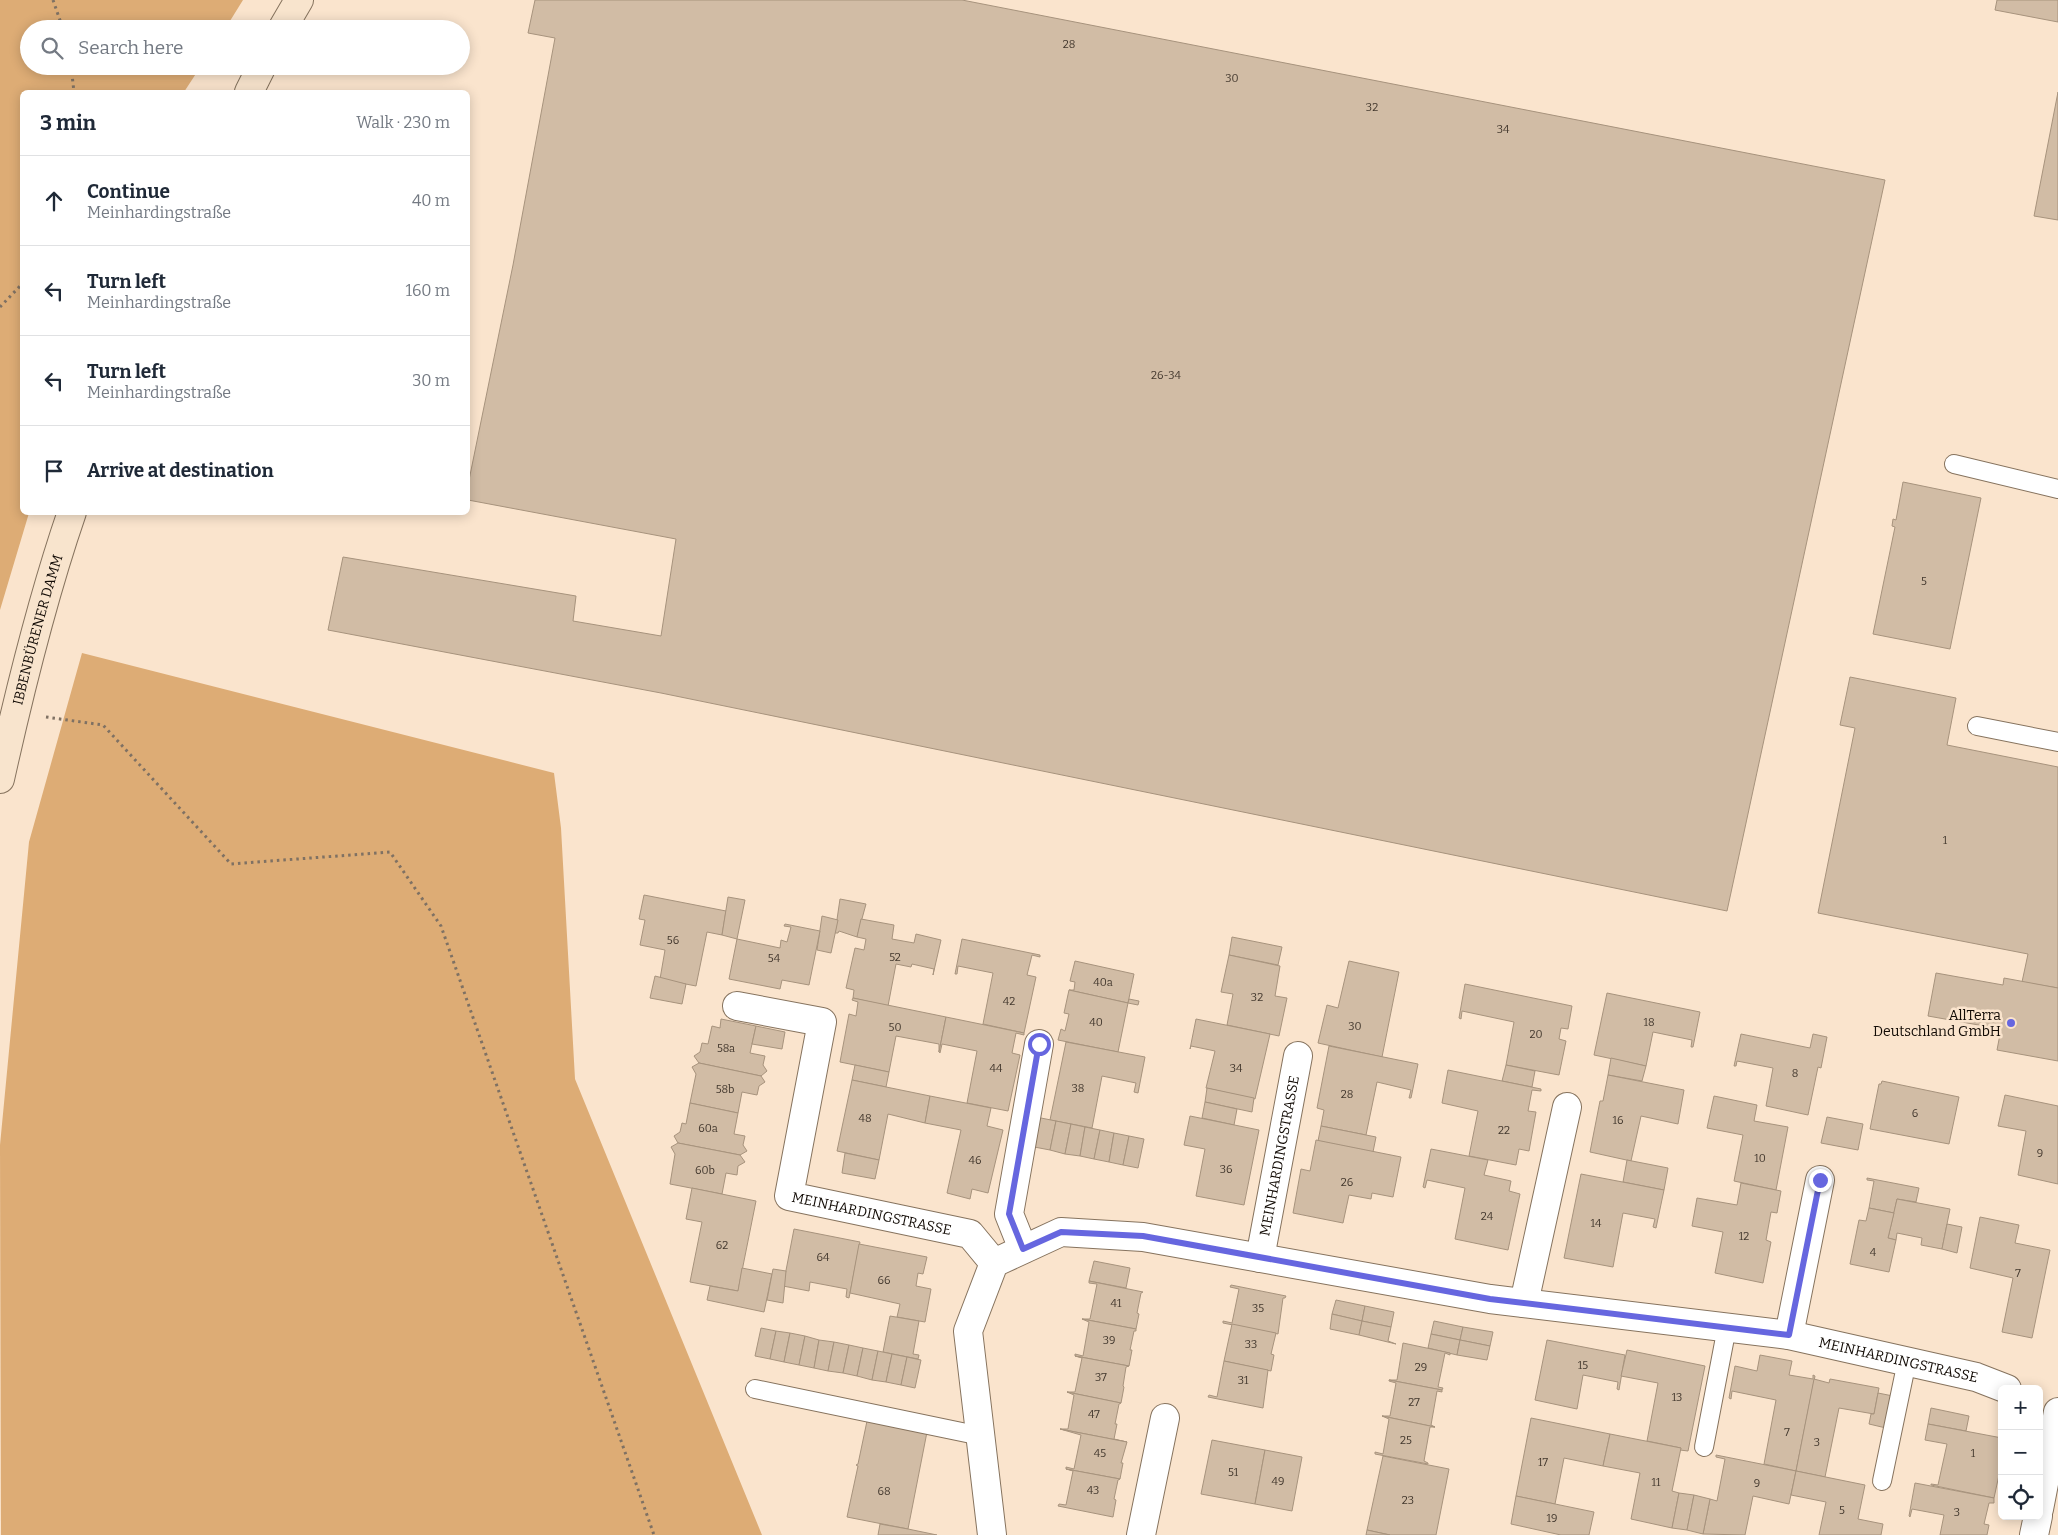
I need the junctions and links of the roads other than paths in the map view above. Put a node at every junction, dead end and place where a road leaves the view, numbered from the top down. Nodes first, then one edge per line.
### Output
1 (299, 0) edge
2 (287, 20) edge
3 (258, 75) edge
4 (251, 90) edge
5 (1954, 464) dead end
6 (2058, 489) edge
7 (71, 515) edge
8 (1977, 726) dead end
9 (2058, 742) edge
10 (0, 779) edge
11 (737, 1006) dead end
12 (1039, 1044) dead end
13 (1298, 1056) dead end
14 (1567, 1107) dead end
15 (1820, 1180) dead end
16 (1023, 1249) junction
17 (1260, 1258) junction
18 (994, 1263) junction
19 (1524, 1303) junction
20 (1727, 1327) junction
21 (1789, 1335) junction
22 (1907, 1361) junction
23 (1998, 1386) edge
24 (755, 1389) dead end
25 (2043, 1402) edge
26 (2058, 1408) edge
27 (2058, 1412) edge
28 (1165, 1418) dead end
29 (981, 1436) junction
30 (1704, 1447) dead end
31 (1882, 1481) dead end
32 (2043, 1489) edge
33 (2037, 1520) edge
34 (992, 1535) edge
35 (1141, 1535) edge
36 (2034, 1535) edge

1 - 2 main road
3 - 4 main road
5 - 6 lane
7 - 10 main road, IBBENBÜRENER DAMM
8 - 9 lane
11 - 18 street, MEINHARDINGSTRASSE
12 - 16 street
13 - 17 street, MEINHARDINGSTRASSE
14 - 19 street
15 - 21 street
16 - 17 street, MEINHARDINGSTRASSE
16 - 18 street, MEINHARDINGSTRASSE
17 - 19 street, MEINHARDINGSTRASSE
18 - 29 street
19 - 20 street, MEINHARDINGSTRASSE
20 - 21 street, MEINHARDINGSTRASSE
20 - 30 lane
21 - 22 street, MEINHARDINGSTRASSE
22 - 23 street, MEINHARDINGSTRASSE
22 - 31 lane
24 - 29 lane
25 - 26 street
27 - 32 street
28 - 35 street
29 - 34 street
33 - 36 street

